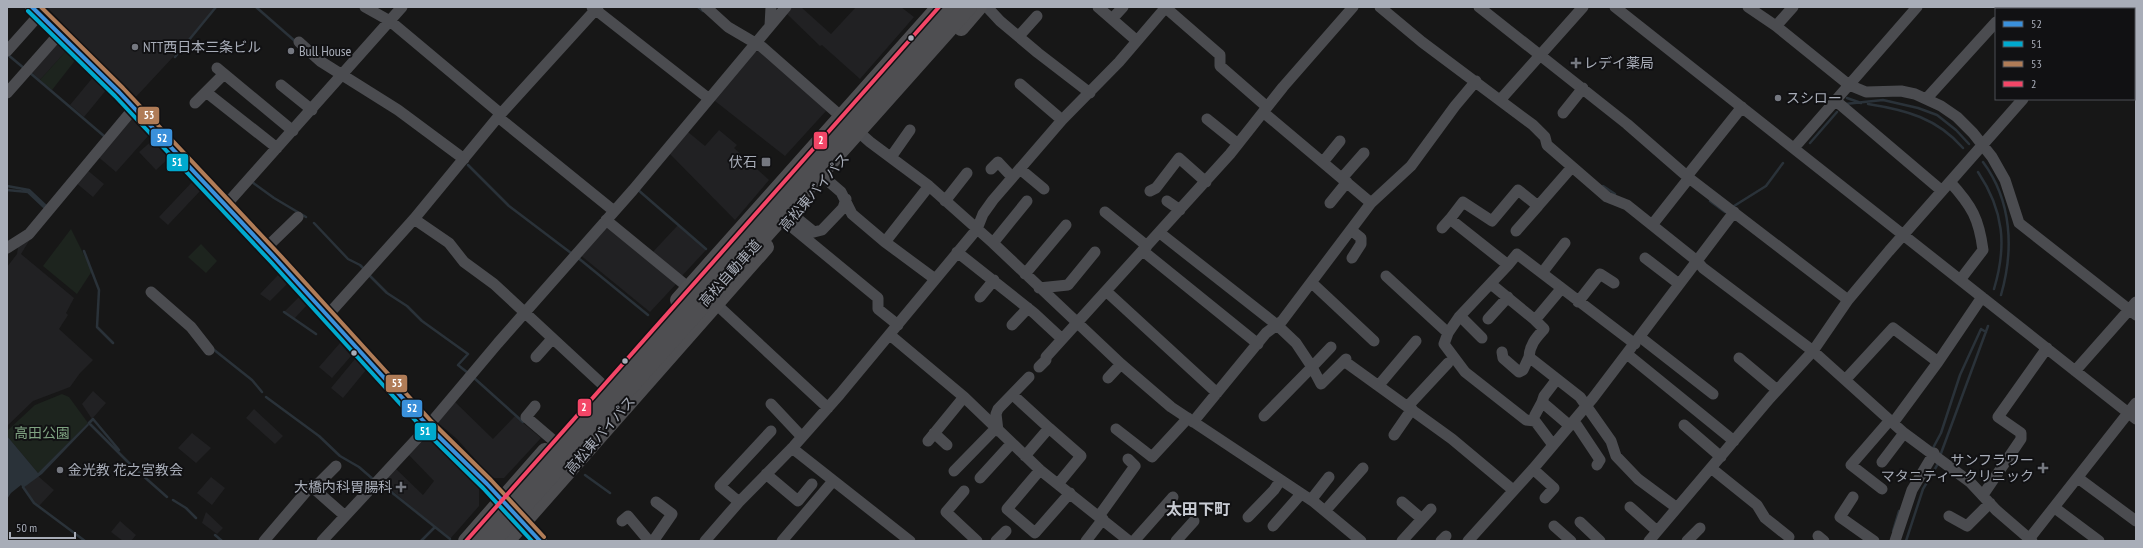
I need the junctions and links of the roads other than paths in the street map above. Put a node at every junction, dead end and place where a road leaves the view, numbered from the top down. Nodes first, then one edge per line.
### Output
1 (364, 7) edge
2 (402, 7) edge
3 (706, 7) edge
4 (771, 7) edge
5 (786, 7) edge
6 (939, 7) edge
7 (951, 7) edge
8 (969, 7) edge
9 (979, 7) edge
10 (987, 7) edge
11 (1098, 7) edge
12 (1123, 7) edge
13 (1166, 7) edge
14 (1353, 7) edge
15 (1380, 7) edge
16 (1479, 7) edge
17 (1583, 7) edge
18 (1615, 7) edge
19 (1748, 7) edge
20 (1793, 7) edge
21 (1917, 7) edge
22 (595, 8) edge
23 (37, 10) edge
24 (1038, 16) dead end
25 (1112, 19) junction
26 (390, 21) junction
27 (1995, 23) edge
28 (770, 26) junction
29 (1776, 26) junction
30 (60, 33) junction
31 (1019, 36) junction
32 (1137, 41) junction
33 (299, 42) dead end
34 (755, 43) junction
35 (7, 51) edge
36 (1540, 55) junction
37 (343, 75) junction
38 (1476, 82) junction
39 (1020, 84) dead end
40 (281, 85) dead end
41 (1849, 85) junction
42 (1582, 88) junction
43 (7, 92) edge
44 (206, 92) junction
45 (1090, 93) junction
46 (708, 98) junction
47 (1927, 98) junction
48 (1501, 99) junction
49 (2022, 100) edge
50 (1836, 101) junction
51 (195, 103) dead end
52 (1742, 107) junction
53 (134, 108) junction
54 (312, 110) junction
55 (1265, 110) junction
56 (1563, 113) dead end
57 (500, 115) junction
58 (841, 116) junction
59 (1207, 119) dead end
60 (1062, 120) junction
61 (910, 130) dead end
62 (293, 131) junction
63 (863, 136) junction
64 (1340, 141) dead end
65 (1238, 144) junction
66 (1983, 146) junction
67 (277, 148) junction
68 (1794, 148) junction
69 (1364, 153) dead end
70 (891, 157) junction
71 (464, 158) junction
72 (1323, 162) junction
73 (1572, 167) junction
74 (991, 169) dead end
75 (967, 173) dead end
76 (1016, 173) junction
77 (1688, 177) junction
78 (826, 179) junction
79 (1345, 180) junction
80 (1206, 182) junction
81 (1950, 182) junction
82 (929, 186) junction
83 (1044, 189) dead end
84 (1150, 191) dead end
85 (1942, 191) junction
86 (846, 199) junction
87 (945, 201) junction
88 (1166, 201) dead end
89 (1330, 203) dead end
90 (1371, 203) junction
91 (225, 206) junction
92 (1027, 206) dead end
93 (1538, 206) junction
94 (1180, 210) junction
95 (614, 211) junction
96 (1105, 212) dead end
97 (1734, 212) junction
98 (298, 218) dead end
99 (1450, 218) junction
100 (414, 219) junction
101 (790, 219) junction
102 (606, 220) junction
103 (1066, 225) dead end
104 (1652, 225) junction
105 (1442, 228) dead end
106 (977, 229) junction
107 (1351, 230) junction
108 (1516, 231) dead end
109 (1160, 233) junction
110 (1903, 235) junction
111 (885, 242) junction
112 (993, 243) junction
113 (1565, 243) dead end
114 (10, 246) edge
115 (266, 248) junction
116 (1145, 249) junction
117 (958, 252) junction
118 (1095, 252) dead end
119 (1352, 258) dead end
120 (1645, 258) dead end
121 (1697, 261) junction
122 (1508, 265) junction
123 (1542, 273) junction
124 (1025, 274) junction
125 (1386, 276) dead end
126 (935, 279) junction
127 (994, 280) junction
128 (1960, 280) junction
129 (1312, 283) junction
130 (1614, 283) dead end
131 (1492, 284) junction
132 (1679, 284) junction
133 (689, 288) junction
134 (1039, 288) junction
135 (1561, 289) junction
136 (1106, 291) junction
137 (151, 292) dead end
138 (980, 297) dead end
139 (1508, 297) junction
140 (1982, 297) junction
141 (1848, 300) junction
142 (1578, 302) junction
143 (716, 304) junction
144 (1028, 308) junction
145 (2134, 309) edge
146 (524, 314) junction
147 (327, 316) junction
148 (1460, 316) junction
149 (1488, 319) dead end
150 (1535, 320) junction
151 (1077, 323) junction
152 (1012, 324) dead end
153 (898, 325) junction
154 (1277, 325) junction
155 (1448, 333) junction
156 (890, 335) junction
157 (1482, 338) dead end
158 (552, 339) junction
159 (1062, 339) junction
160 (1637, 340) junction
161 (1416, 341) dead end
162 (1374, 342) dead end
163 (1258, 344) junction
164 (1331, 347) dead end
165 (2047, 348) junction
166 (209, 350) dead end
167 (1813, 351) junction
168 (1502, 352) dead end
169 (1627, 354) junction
170 (536, 357) dead end
171 (1529, 357) junction
172 (1739, 358) dead end
173 (1938, 362) junction
174 (1448, 363) dead end
175 (1121, 364) junction
176 (1039, 367) dead end
177 (1312, 367) junction
178 (2075, 371) junction
179 (1029, 377) dead end
180 (1108, 378) dead end
181 (1557, 379) junction
182 (1846, 379) junction
183 (603, 385) junction
184 (1379, 385) junction
185 (1777, 390) junction
186 (1217, 392) junction
187 (1713, 394) dead end
188 (1013, 396) junction
189 (964, 397) junction
190 (1542, 402) junction
191 (2136, 403) edge
192 (771, 404) dead end
193 (535, 406) dead end
194 (1586, 406) junction
195 (828, 408) junction
196 (1410, 408) junction
197 (1535, 415) dead end
198 (1264, 416) dead end
199 (2132, 416) edge
200 (1190, 420) junction
201 (1891, 422) junction
202 (1572, 423) junction
203 (1684, 425) dead end
204 (428, 426) junction
205 (1049, 428) junction
206 (1116, 429) dead end
207 (996, 430) junction
208 (771, 431) dead end
209 (1904, 433) junction
210 (1394, 435) dead end
211 (802, 437) junction
212 (554, 441) junction
213 (1734, 441) junction
214 (1011, 444) junction
215 (947, 445) dead end
216 (1553, 445) junction
217 (792, 448) junction
218 (1025, 456) junction
219 (1721, 457) junction
220 (1938, 457) junction
221 (1128, 459) dead end
222 (1882, 462) dead end
223 (1597, 465) dead end
224 (336, 466) dead end
225 (1363, 468) dead end
226 (1711, 468) junction
227 (1533, 469) junction
228 (1040, 470) junction
229 (954, 471) dead end
230 (766, 474) junction
231 (1328, 477) dead end
232 (980, 478) dead end
233 (2078, 478) junction
234 (833, 481) junction
235 (1280, 481) junction
236 (812, 484) dead end
237 (1058, 484) junction
238 (314, 488) junction
239 (1882, 489) dead end
240 (1513, 490) junction
241 (964, 491) dead end
242 (1070, 493) junction
243 (1173, 497) dead end
244 (1306, 497) junction
245 (1853, 497) dead end
246 (1545, 498) dead end
247 (1986, 499) junction
248 (502, 500) junction
249 (656, 502) dead end
250 (738, 502) junction
251 (1402, 502) dead end
252 (1630, 507) dead end
253 (1677, 508) junction
254 (2055, 508) junction
255 (1431, 509) dead end
256 (1325, 511) junction
257 (345, 516) junction
258 (1950, 516) dead end
259 (1248, 517) dead end
260 (1101, 518) junction
261 (1422, 519) junction
262 (622, 521) dead end
263 (1194, 521) dead end
264 (2136, 521) edge
265 (1580, 522) dead end
266 (523, 523) junction
267 (1273, 526) dead end
268 (1554, 526) dead end
269 (1700, 528) dead end
270 (1006, 531) dead end
271 (1657, 531) junction
272 (1789, 537) dead end
273 (2026, 539) edge
274 (264, 541) edge
275 (322, 541) edge
276 (466, 541) edge
277 (477, 541) edge
278 (493, 541) edge
279 (506, 541) edge
280 (540, 541) edge
281 (649, 541) edge
282 (706, 541) edge
283 (782, 541) edge
284 (910, 541) edge
285 (977, 541) edge
286 (996, 541) edge
287 (1086, 541) edge
288 (1129, 541) edge
289 (1134, 541) edge
290 (1176, 541) edge
291 (1361, 541) edge
292 (1402, 541) edge
293 (1468, 541) edge
294 (1571, 541) edge
295 (1600, 541) edge
296 (1649, 541) edge
297 (1687, 541) edge
298 (1874, 541) edge
299 (1895, 541) edge
300 (2100, 541) edge

1 - 26 street
2 - 26 street
3 - 34 street
4 - 28 street
5 - 28 street
6 - 58 highway
7 - 277 highway, 高松自動車道, bridge
8 - 278 highway, 高松自動車道, bridge
9 - 63 highway, 高松東バイパス
10 - 31 street
11 - 25 street
12 - 25 street
13 - 32 street
13 - 55 street
14 - 55 street
15 - 38 street
16 - 36 street
17 - 36 street
18 - 52 street
19 - 29 street
20 - 29 street
21 - 41 street
22 - 46 street
22 - 57 street
23 - 30 main road
23 - 35 street
24 - 31 street
25 - 32 street
26 - 37 street
26 - 57 street
27 - 47 street
28 - 34 street
29 - 41 street
30 - 43 street
30 - 53 main road
31 - 45 street
32 - 45 street
33 - 37 street
34 - 46 street
34 - 58 street
36 - 42 street
36 - 48 street
37 - 54 street
37 - 71 street
38 - 48 street
38 - 90 street
39 - 60 street
40 - 54 street
41 - 47 street
41 - 50 street
42 - 56 street
42 - 77 street
44 - 51 street
44 - 62 street
44 - 67 street
45 - 60 street
46 - 95 street
47 - 66 street
48 - 73 street
49 - 66 street
50 - 68 street
50 - 85 street
52 - 68 street
52 - 77 street
53 - 91 main road
53 - 114 street
54 - 62 street
55 - 65 street
55 - 72 street
57 - 71 street
57 - 95 street
58 - 63 street
58 - 133 highway
59 - 65 street
60 - 76 street
61 - 70 street
62 - 67 street
63 - 70 street
63 - 78 highway, 高松東バイパス
64 - 72 street
65 - 80 street
66 - 81 street
66 - 145 street
67 - 91 street
68 - 110 street
69 - 79 street
70 - 82 street
71 - 100 street
72 - 79 street
73 - 93 street
73 - 104 street
74 - 76 street
75 - 87 street
76 - 83 street
76 - 106 street
77 - 97 street
77 - 104 street
78 - 86 street
78 - 101 highway, 高松東バイパス
79 - 89 street
79 - 90 street
80 - 84 street
80 - 94 street
81 - 85 street
81 - 128 street
82 - 87 street
82 - 111 street
85 - 110 street
86 - 101 street
86 - 111 street
87 - 106 street
88 - 94 street
90 - 107 street
91 - 115 main road
92 - 112 street
93 - 99 street
93 - 108 street
94 - 109 street
95 - 102 street
96 - 116 street
97 - 121 street
97 - 141 street
98 - 115 street
99 - 105 street
99 - 122 street
100 - 146 street
100 - 147 street
101 - 143 highway, 高松東バイパス
101 - 153 street
102 - 133 street
102 - 146 street
103 - 124 street
104 - 121 street
106 - 112 street
106 - 117 street
107 - 119 street
107 - 129 street
109 - 116 street
109 - 154 street
110 - 128 street
110 - 141 street
111 - 126 street
112 - 124 street
113 - 123 street
115 - 147 main road
116 - 136 street
116 - 163 street
117 - 126 street
117 - 127 street
118 - 134 street
120 - 132 street
121 - 132 street
121 - 167 street
122 - 123 street
122 - 131 street
123 - 135 street
124 - 134 street
125 - 155 street
126 - 153 street
127 - 138 street
127 - 144 street
128 - 140 street
129 - 154 street
129 - 162 street
130 - 142 street
131 - 139 street
131 - 148 street
132 - 160 street
133 - 183 highway
134 - 151 street
135 - 142 street
135 - 150 street
136 - 151 street
136 - 186 street
137 - 166 street
139 - 149 street
139 - 150 street
140 - 165 street
140 - 173 street
141 - 167 street
142 - 160 street
143 - 195 street
143 - 266 highway, 高松東バイパス
144 - 152 street
144 - 159 street
145 - 178 street
146 - 158 street
146 - 204 street
147 - 204 main road
148 - 155 street
148 - 157 street
150 - 171 street
151 - 159 street
151 - 175 street
153 - 156 street
154 - 163 street
154 - 177 street
155 - 216 street
156 - 189 street
156 - 195 street
158 - 170 street
158 - 183 street
159 - 176 street
160 - 169 street
160 - 187 street
161 - 184 street
163 - 186 street
164 - 177 street
165 - 178 street
165 - 247 street
167 - 182 street
167 - 185 street
168 - 171 street
169 - 194 street
169 - 213 street
171 - 181 street
172 - 185 street
173 - 182 street
173 - 201 street
174 - 196 street
175 - 180 street
175 - 200 street
177 - 184 street
177 - 198 street
178 - 199 street
179 - 188 street
181 - 190 street
181 - 194 street
182 - 201 street
183 - 212 highway
184 - 196 street
185 - 213 street
186 - 200 street
188 - 205 street
188 - 207 street
189 - 207 street
189 - 215 street
190 - 197 street
190 - 202 street
191 - 199 street
192 - 211 street
193 - 212 street
194 - 202 street
194 - 253 street
195 - 211 street
196 - 210 street
196 - 240 street
199 - 233 street
200 - 206 street
200 - 235 street
201 - 209 street
201 - 239 street
202 - 216 street
202 - 223 street
203 - 219 street
204 - 248 main road
204 - 257 street
205 - 218 street
205 - 237 street
207 - 214 street
207 - 229 street
208 - 250 street
209 - 220 street
209 - 222 street
211 - 217 street
212 - 248 highway
213 - 219 street
214 - 218 street
214 - 232 street
216 - 227 street
217 - 230 street
217 - 234 street
218 - 228 street
219 - 226 street
220 - 247 street
220 - 299 street
221 - 260 street
224 - 238 street
225 - 256 street
226 - 253 street
226 - 272 street
227 - 240 street
227 - 246 street
228 - 237 street
228 - 242 street
230 - 236 street
230 - 250 street
231 - 244 street
233 - 254 street
233 - 264 street
234 - 283 street
234 - 284 street
235 - 244 street
235 - 259 street
237 - 242 street
238 - 257 street
238 - 274 street
240 - 293 street
241 - 285 street
242 - 260 street
243 - 289 street
244 - 256 street
244 - 267 street
245 - 298 street
247 - 258 street
247 - 273 street
248 - 266 main road
248 - 276 highway
249 - 281 street
250 - 282 street
251 - 261 street
252 - 271 street
253 - 271 street
254 - 273 street
254 - 300 street
255 - 261 street
256 - 291 street
257 - 275 street
260 - 287 street
260 - 288 street
261 - 292 street
262 - 281 street
263 - 290 street
265 - 295 street
266 - 279 highway, 高松東バイパス
266 - 280 main road
268 - 294 street
269 - 297 street
270 - 286 street
271 - 296 street

